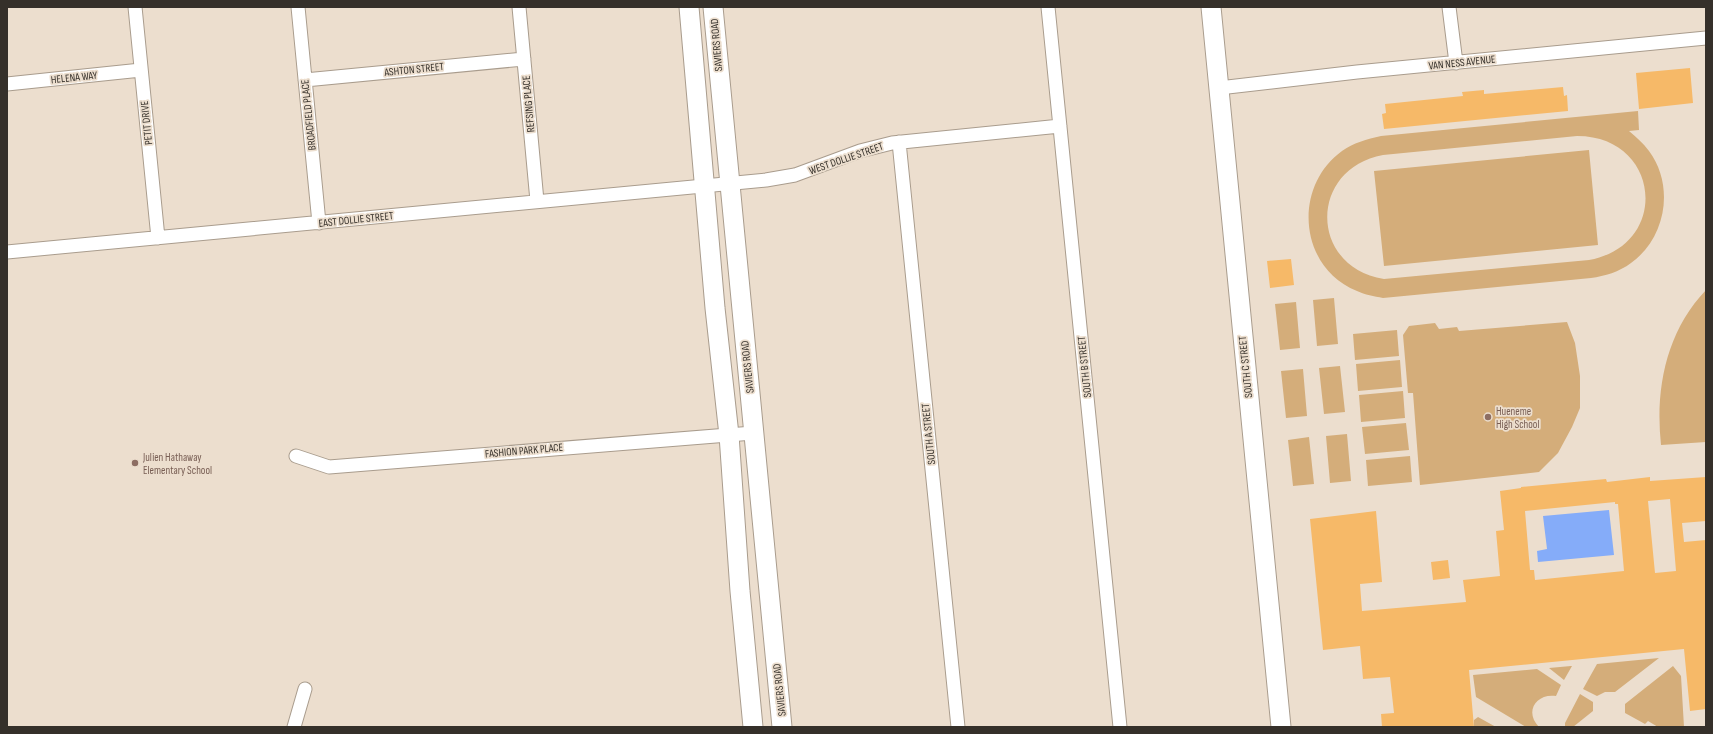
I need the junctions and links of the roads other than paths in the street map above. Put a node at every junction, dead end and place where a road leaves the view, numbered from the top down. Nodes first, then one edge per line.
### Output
1 (135, 7) edge
2 (298, 7) edge
3 (519, 7) edge
4 (689, 7) edge
5 (713, 7) edge
6 (1048, 7) edge
7 (1211, 7) edge
8 (1449, 7) edge
9 (1706, 38) edge
10 (524, 59) junction
11 (1456, 63) junction
12 (141, 70) junction
13 (305, 80) junction
14 (7, 84) edge
15 (1219, 88) junction
16 (1060, 126) junction
17 (899, 142) junction
18 (730, 184) junction
19 (704, 186) junction
20 (537, 201) junction
21 (319, 223) junction
22 (158, 238) junction
23 (7, 252) edge
24 (753, 433) junction
25 (729, 435) junction
26 (296, 456) dead end
27 (305, 689) dead end
28 (294, 727) edge
29 (753, 727) edge
30 (782, 727) edge
31 (958, 727) edge
32 (1120, 727) edge
33 (1281, 727) edge

1 - 12 street, PETIT DRIVE
2 - 13 street, BROADFIELD PLACE
3 - 10 street, REFSING PLACE
4 - 19 main road
5 - 18 main road, SAVIERS ROAD
6 - 16 street, SOUTH B STREET
7 - 15 main road, SOUTH C STREET
8 - 11 street
9 - 11 street, VAN NESS AVENUE
10 - 13 street, ASHTON STREET
10 - 20 street, REFSING PLACE
11 - 15 street, VAN NESS AVENUE
12 - 14 street, HELENA WAY
12 - 22 street, PETIT DRIVE
13 - 21 street, BROADFIELD PLACE
15 - 33 main road, SOUTH C STREET
16 - 17 street, WEST DOLLIE STREET
16 - 32 street, SOUTH B STREET
17 - 18 street, WEST DOLLIE STREET
17 - 31 street, SOUTH A STREET
18 - 19 street, WEST DOLLIE STREET
18 - 24 main road, SAVIERS ROAD
19 - 20 street, EAST DOLLIE STREET
19 - 25 main road
20 - 21 street, EAST DOLLIE STREET
21 - 22 street, EAST DOLLIE STREET
22 - 23 street, EAST DOLLIE STREET
24 - 25 street, FASHION PARK PLACE
24 - 30 main road, SAVIERS ROAD
25 - 26 street, FASHION PARK PLACE
25 - 29 main road
27 - 28 street

